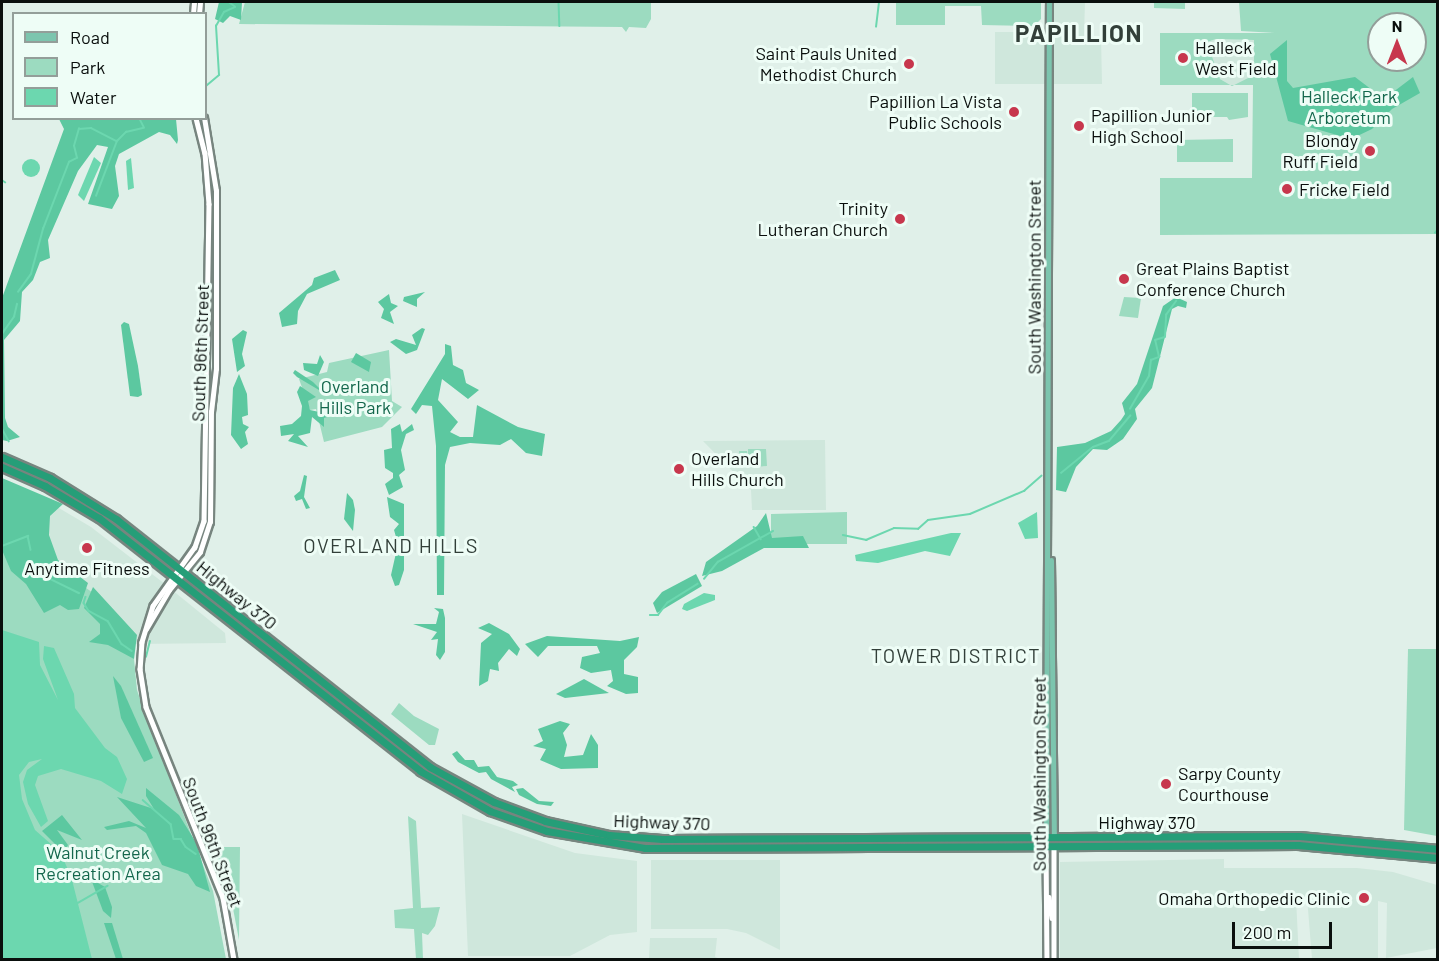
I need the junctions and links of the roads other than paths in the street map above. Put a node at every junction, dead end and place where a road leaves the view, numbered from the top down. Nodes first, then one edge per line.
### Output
1 (1049, 2) edge
2 (197, 120) edge
3 (204, 120) edge
4 (2, 457) edge
5 (2, 467) edge
6 (178, 573) junction
7 (547, 831) junction
8 (645, 842) junction
9 (1051, 842) junction
10 (1437, 849) edge
11 (1437, 858) edge
12 (1047, 888) junction
13 (1046, 926) junction
14 (1055, 926) junction
15 (1054, 959) edge
16 (234, 960) edge
17 (1047, 960) edge

1 - 9 main road, South Washington Street
2 - 6 main road, South 96th Street
3 - 6 main road, South 96th Street
4 - 6 highway, Highway 370
5 - 6 highway
6 - 7 highway, Highway 370
6 - 8 highway, Highway 370
6 - 16 main road, South 96th Street
7 - 8 highway
7 - 9 highway, Highway 370
8 - 9 highway, Highway 370
9 - 10 highway, Highway 370
9 - 11 highway, Highway 370
9 - 12 main road, South Washington Street
9 - 14 main road, South Washington Street
12 - 13 main road, South Washington Street
12 - 14 main road
13 - 15 main road
13 - 17 main road, South Washington Street
14 - 15 main road, South Washington Street

